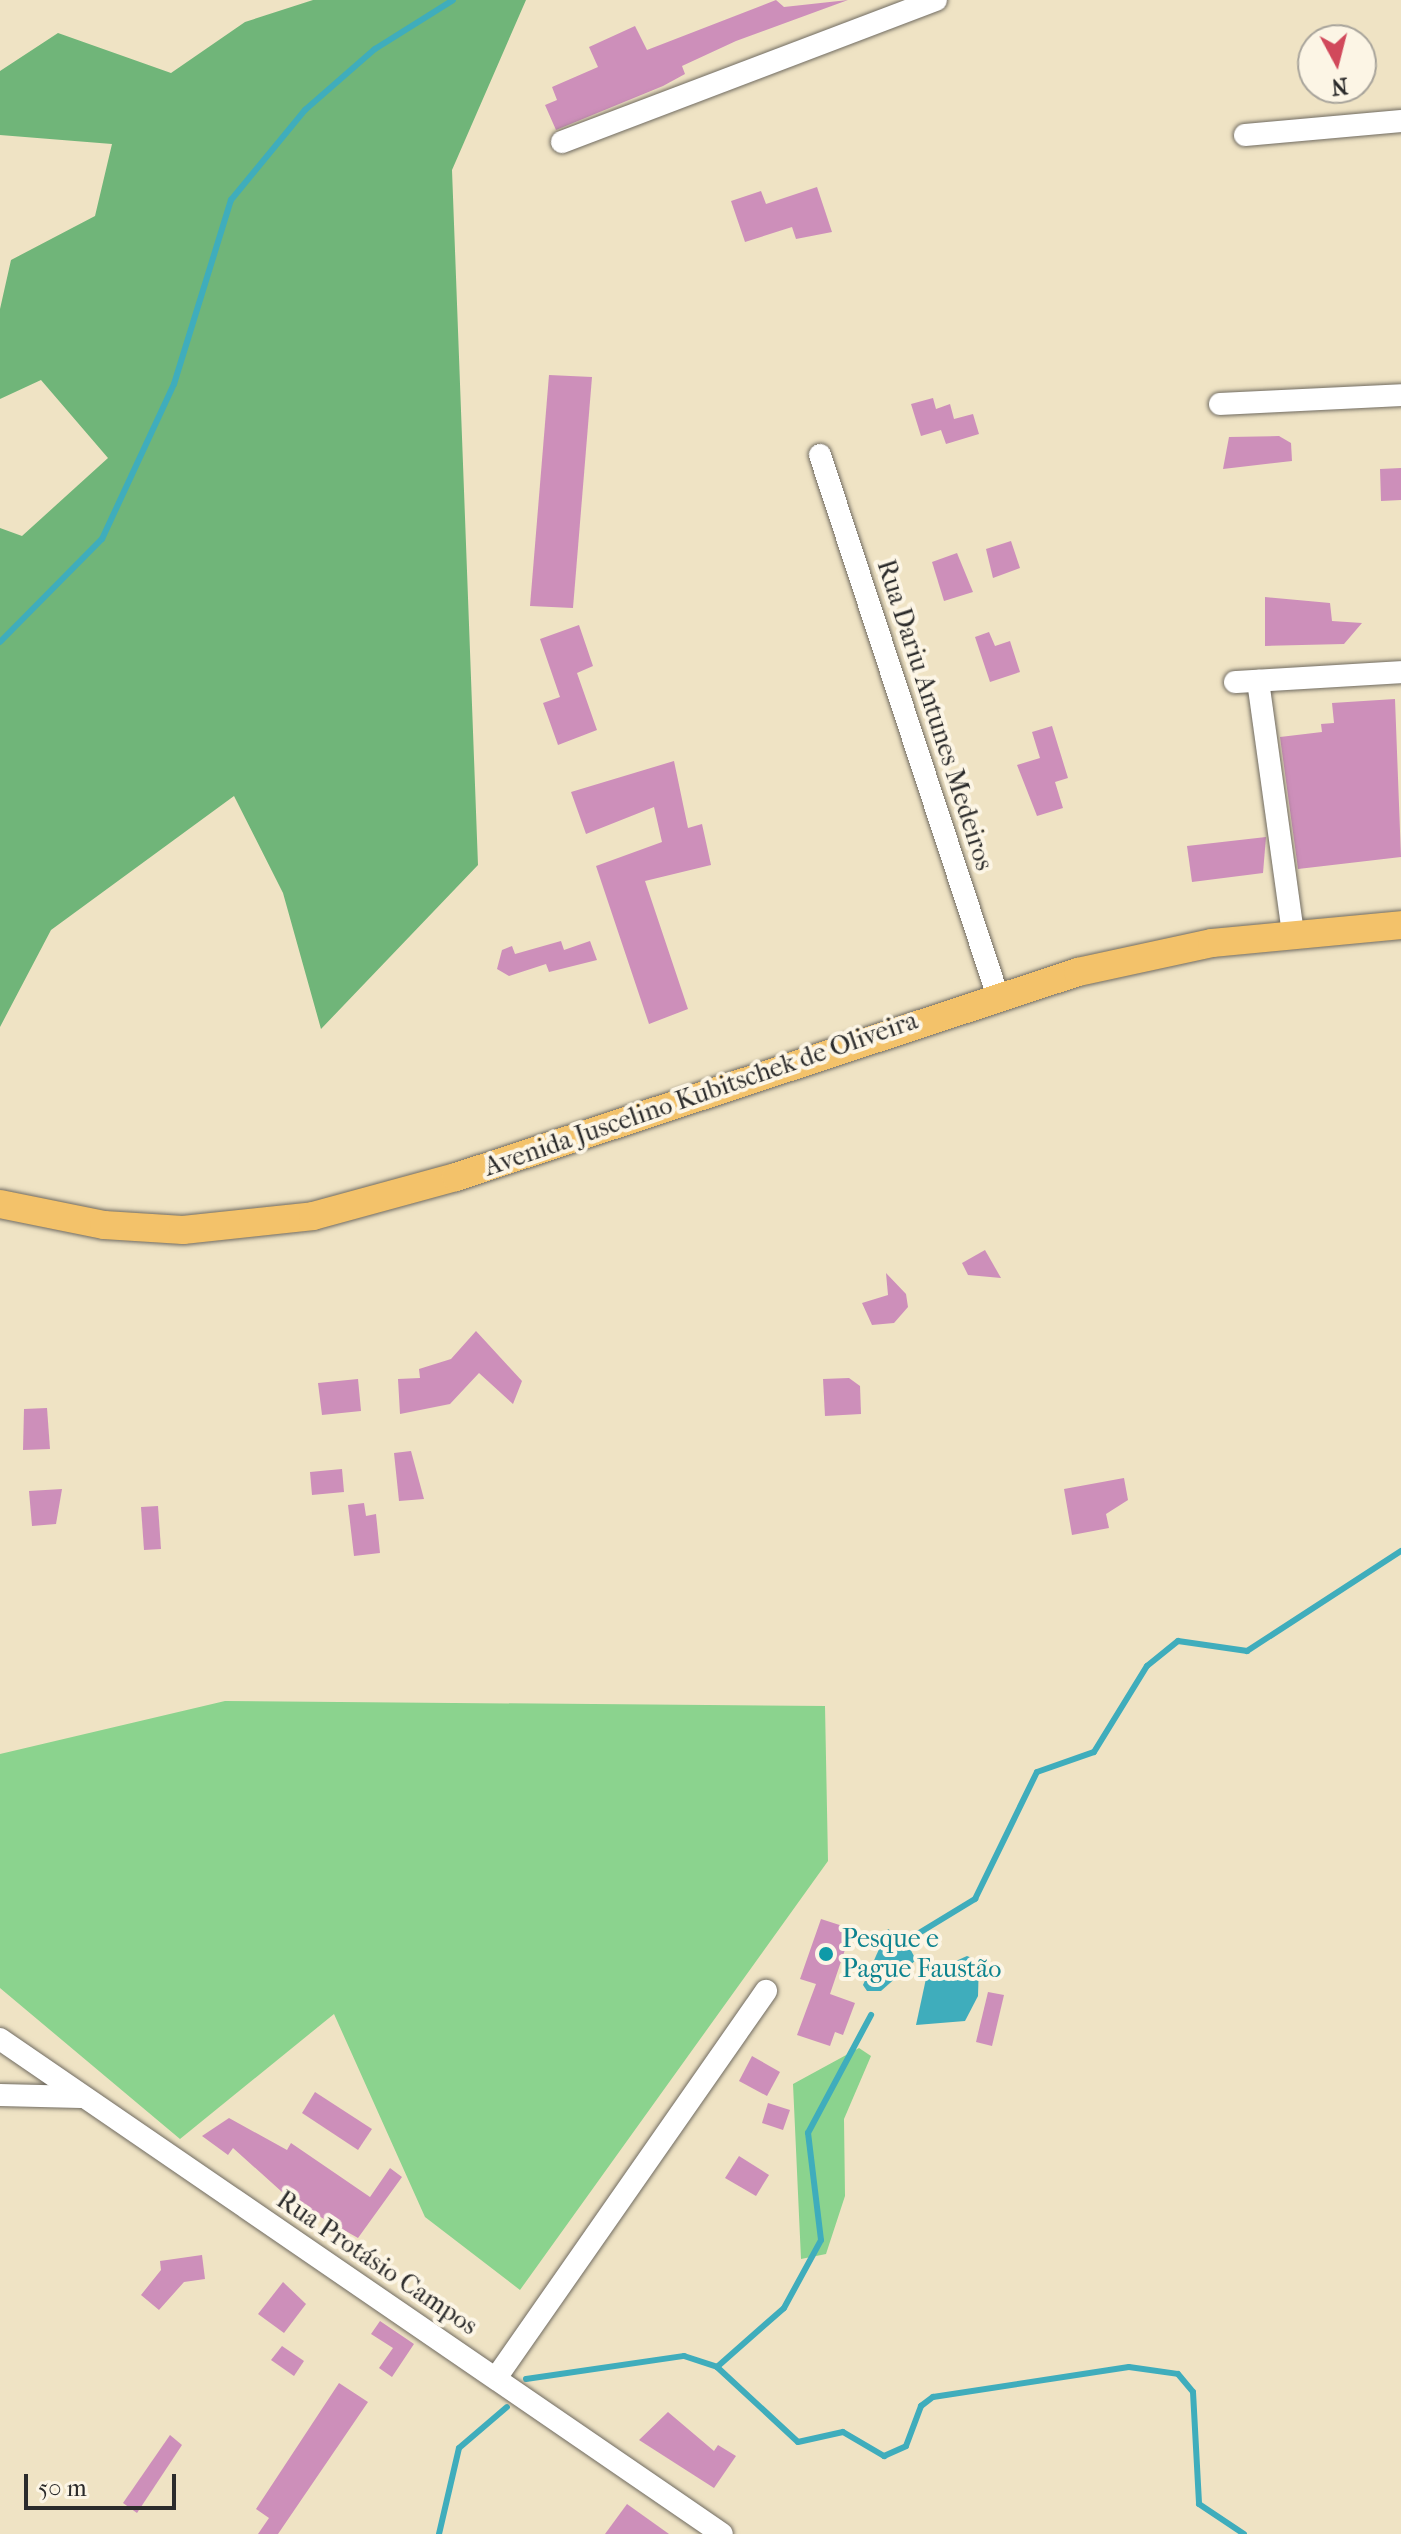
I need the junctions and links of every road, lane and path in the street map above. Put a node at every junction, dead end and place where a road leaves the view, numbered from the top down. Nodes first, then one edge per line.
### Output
1 (936, 0) edge
2 (1401, 121) edge
3 (1245, 135) dead end
4 (562, 142) dead end
5 (1401, 395) edge
6 (1220, 404) dead end
7 (820, 455) dead end
8 (1401, 672) edge
9 (1401, 925) edge
10 (1293, 933) junction
11 (997, 994) junction
12 (0, 1204) edge
13 (766, 1991) dead end
14 (0, 2039) edge
15 (0, 2095) edge
16 (82, 2097) junction
17 (496, 2378) junction
18 (722, 2534) edge

1 - 4 street
2 - 3 street
5 - 6 street
7 - 11 street, Rua Dariu Antunes Medeiros
8 - 10 street
9 - 10 main road, Avenida Juscelino Kubitschek de Oliveira
10 - 11 main road, Avenida Juscelino Kubitschek de Oliveira
11 - 12 main road, Avenida Juscelino Kubitschek de Oliveira
13 - 17 street
14 - 16 street, Rua Protásio Campos
15 - 16 street
16 - 17 street, Rua Protásio Campos
17 - 18 street, Rua Protásio Campos

